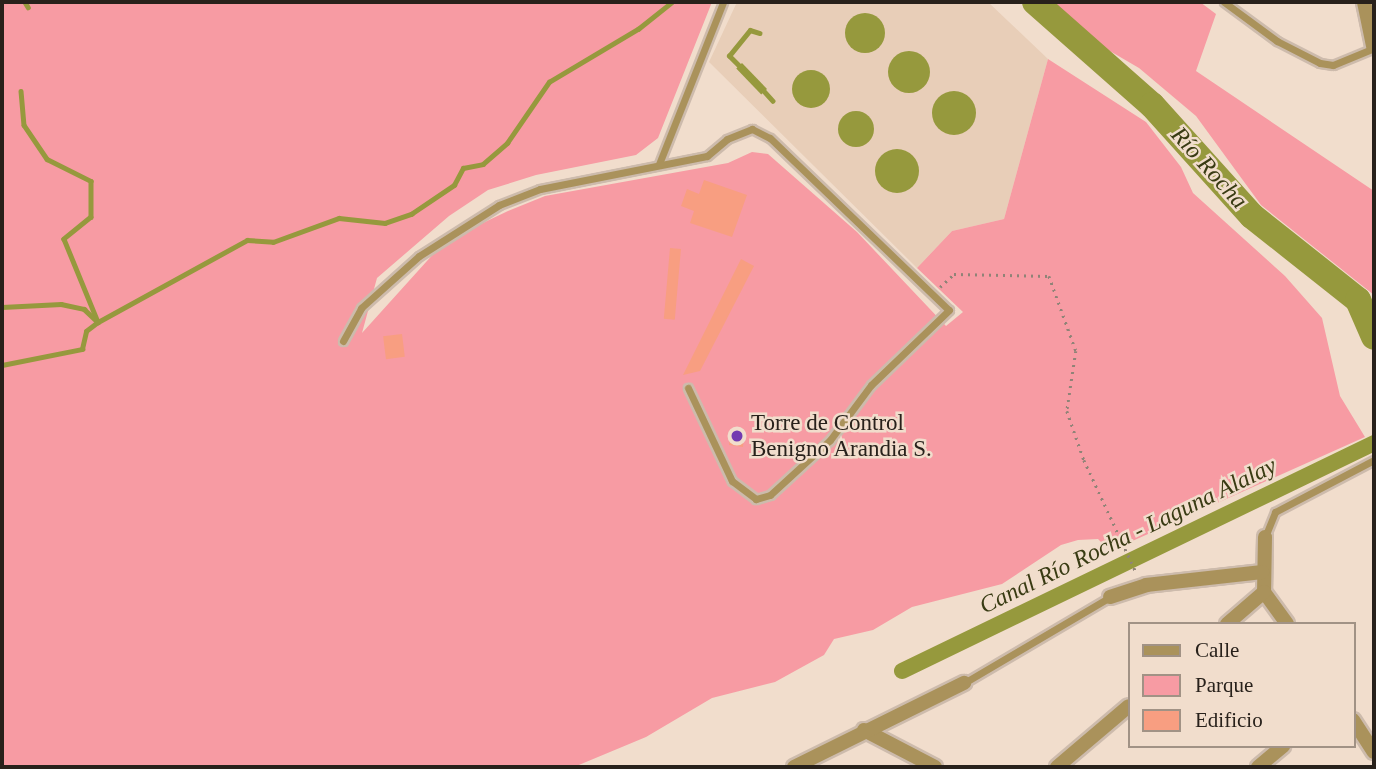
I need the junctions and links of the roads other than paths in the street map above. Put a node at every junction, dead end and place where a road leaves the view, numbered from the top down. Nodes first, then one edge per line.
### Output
1 (723, 2) edge
2 (1224, 2) edge
3 (1364, 2) edge
4 (1373, 47) edge
5 (659, 164) junction
6 (343, 341) dead end
7 (688, 388) dead end
8 (1374, 460) edge
9 (1265, 537) joint
10 (1262, 572) junction
11 (1264, 592) junction
12 (1110, 597) joint
13 (1229, 622) edge
14 (1286, 622) edge
15 (964, 683) joint
16 (1128, 707) edge
17 (1355, 723) edge
18 (864, 730) junction
19 (1281, 748) edge
20 (1374, 752) edge
21 (794, 767) edge
22 (935, 767) edge
23 (1057, 767) edge
24 (1258, 767) edge

1 - 5 lane
2 - 4 lane
3 - 4 street
5 - 6 lane
5 - 7 lane
8 - 9 lane
9 - 10 street
10 - 11 street
10 - 12 street
11 - 13 street
11 - 14 street
12 - 15 lane
15 - 18 street
16 - 23 street
17 - 20 street
18 - 21 street
18 - 22 street
19 - 24 street

